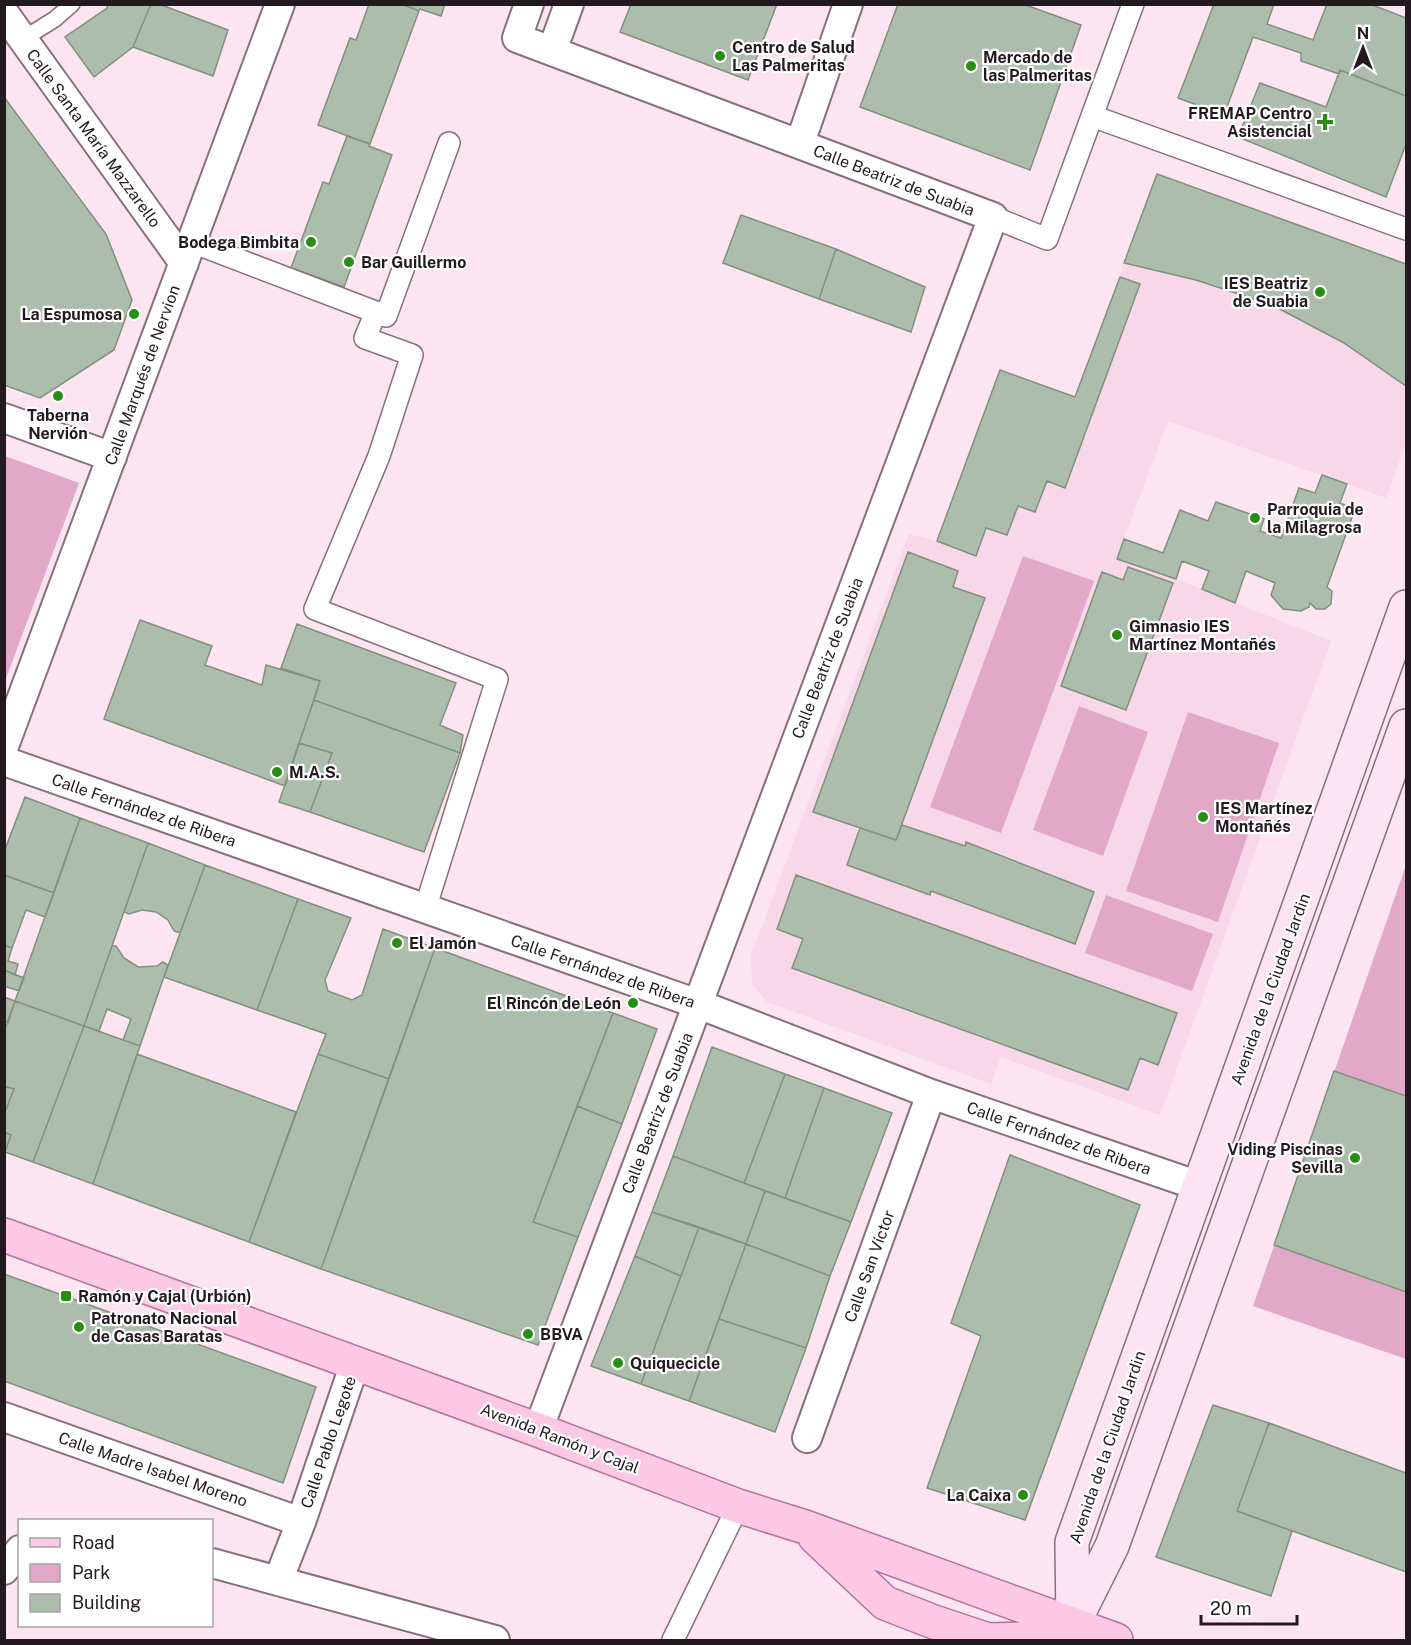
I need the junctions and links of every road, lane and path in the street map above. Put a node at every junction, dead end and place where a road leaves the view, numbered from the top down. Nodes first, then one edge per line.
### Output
1 (72, 4) edge
2 (280, 4) edge
3 (529, 4) edge
4 (569, 4) edge
5 (848, 4) edge
6 (1133, 4) edge
7 (4, 13) edge
8 (23, 39) junction
9 (552, 51) junction
10 (1092, 116) junction
11 (449, 143) dead end
12 (800, 143) junction
13 (993, 218) junction
14 (1407, 229) edge
15 (188, 252) junction
16 (376, 312) junction
17 (4, 418) edge
18 (112, 457) junction
19 (1407, 607) edge
20 (1407, 726) edge
21 (4, 746) edge
22 (4, 761) edge
23 (425, 909) junction
24 (698, 1004) junction
25 (931, 1094) junction
26 (1199, 1186) junction
27 (4, 1235) edge
28 (355, 1363) junction
29 (4, 1417) edge
30 (538, 1430) junction
31 (807, 1438) dead end
32 (738, 1506) junction
33 (301, 1522) junction
34 (805, 1527) junction
35 (18, 1552) edge
36 (213, 1563) edge
37 (4, 1570) edge
38 (278, 1581) junction
39 (1073, 1625) junction
40 (495, 1641) edge
41 (673, 1641) edge
42 (1116, 1641) edge

1 - 8 lane
2 - 15 street, Calle Marqués de Nervion
3 - 9 street
4 - 9 street
5 - 12 street, Calle Beatriz de Suabia
6 - 10 street
7 - 8 street, Calle Santa María Mazzarello
8 - 15 street, Calle Santa María Mazzarello
9 - 12 street
10 - 13 street
10 - 14 street
11 - 16 street
12 - 13 street, Calle Beatriz de Suabia
13 - 24 street, Calle Beatriz de Suabia
15 - 16 street
15 - 18 street, Calle Marqués de Nervion
16 - 23 street
17 - 18 street
18 - 21 street, Calle Marqués de Nervion
19 - 26 main road, Avenida de la Ciudad Jardin
20 - 39 main road
22 - 23 street, Calle Fernández de Ribera
23 - 24 street, Calle Fernández de Ribera
24 - 25 street, Calle Fernández de Ribera
24 - 30 street, Calle Beatriz de Suabia
25 - 26 street, Calle Fernández de Ribera
25 - 31 street, Calle San Víctor
26 - 39 main road, Avenida de la Ciudad Jardin
27 - 28 main road, Avenida Ramón y Cajal
28 - 30 main road, Avenida Ramón y Cajal
28 - 33 street, Calle Pablo Legote
29 - 33 street, Calle Madre Isabel Moreno
30 - 32 main road, Avenida Ramón y Cajal
32 - 34 main road, Avenida Ramón y Cajal
32 - 41 street
33 - 38 street, Calle Pablo Legote
34 - 39 main road, Avenida Ramón y Cajal
34 - 39 main road
35 - 37 street
36 - 38 street
38 - 40 street
39 - 42 main road, Avenida Ramón y Cajal

